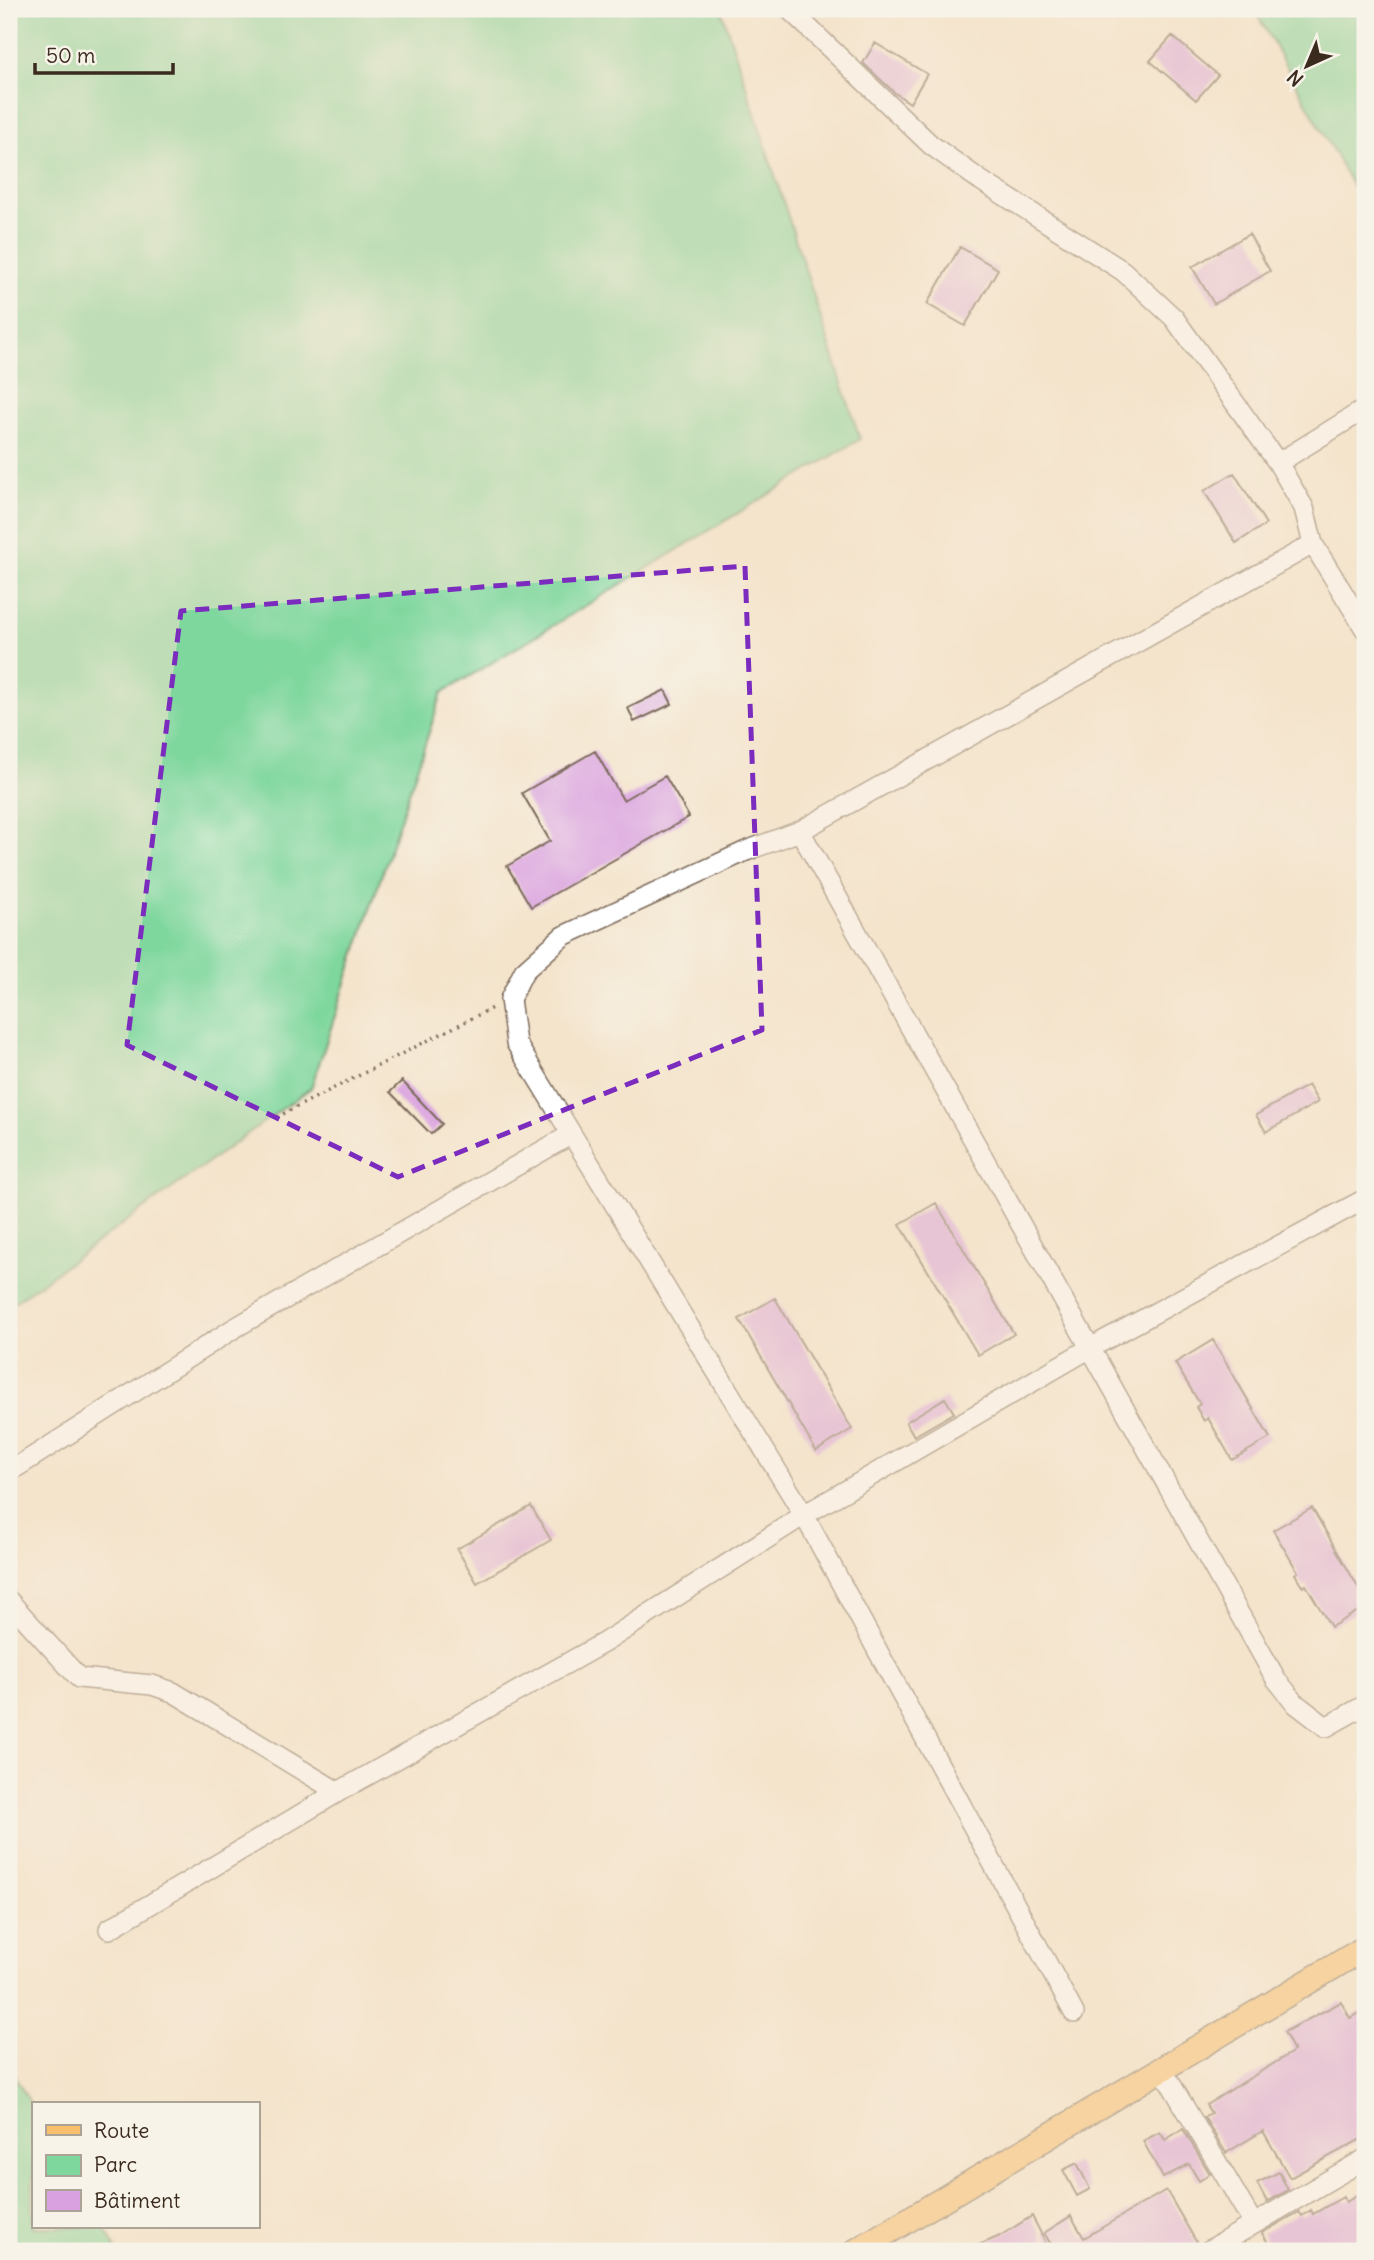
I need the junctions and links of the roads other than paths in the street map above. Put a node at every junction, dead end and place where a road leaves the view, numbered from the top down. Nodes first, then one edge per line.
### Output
1 (789, 9) edge
2 (1365, 409) edge
3 (1278, 463) junction
4 (1313, 544) junction
5 (1365, 629) edge
6 (800, 831) junction
7 (570, 1135) junction
8 (1365, 1199) edge
9 (1092, 1347) junction
10 (9, 1472) edge
11 (804, 1515) junction
12 (9, 1601) edge
13 (1365, 1705) edge
14 (338, 1792) junction
15 (109, 1929) dead end
16 (1365, 1948) edge
17 (1074, 2013) dead end
18 (1162, 2069) junction
19 (1365, 2159) edge
20 (1253, 2223) junction
21 (856, 2251) edge
22 (1208, 2251) edge

1 - 3 street
2 - 3 street
3 - 4 street
4 - 5 street
4 - 6 street
6 - 7 street
6 - 9 street
7 - 10 street
7 - 11 street
8 - 9 street
9 - 11 street
9 - 13 street
11 - 14 street
11 - 17 street
12 - 14 street
14 - 15 street
16 - 18 main road
18 - 20 street
18 - 21 main road
19 - 20 street
20 - 22 street

